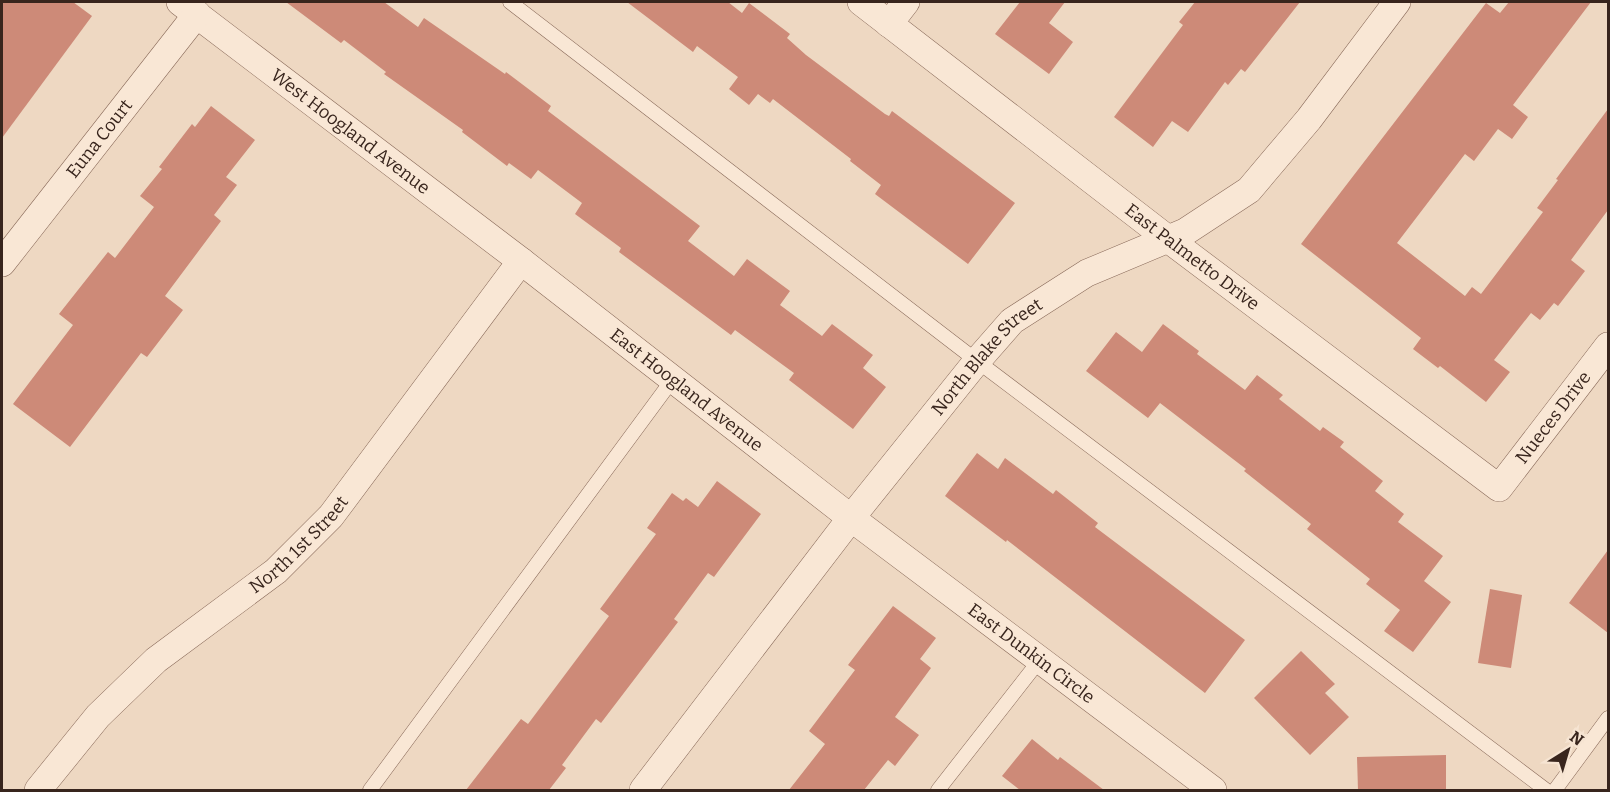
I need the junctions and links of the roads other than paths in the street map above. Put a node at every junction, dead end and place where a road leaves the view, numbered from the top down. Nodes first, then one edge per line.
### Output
1 (510, 2) edge
2 (861, 2) edge
3 (906, 2) edge
4 (1397, 2) edge
5 (189, 8) edge
6 (889, 24) junction
7 (1168, 239) junction
8 (521, 261) junction
9 (2, 263) edge
10 (1608, 346) edge
11 (976, 361) junction
12 (673, 380) junction
13 (1499, 488) joint
14 (851, 518) junction
15 (1039, 661) junction
16 (1608, 718) edge
17 (38, 790) edge
18 (370, 790) edge
19 (643, 790) edge
20 (938, 790) edge
21 (1213, 790) edge
22 (1546, 790) edge
23 (1555, 790) edge

1 - 11 lane
2 - 6 street, East Palmetto Drive
3 - 6 street
4 - 7 street, North Blake Street
5 - 8 street, West Hoogland Avenue
5 - 9 street, Euna Court
6 - 7 street, East Palmetto Drive
7 - 11 street, North Blake Street
7 - 13 street, East Palmetto Drive
8 - 12 street, East Hoogland Avenue
8 - 17 street, North 1st Street
10 - 13 street, Nueces Drive
11 - 14 street, North Blake Street
11 - 22 lane
12 - 14 street, East Hoogland Avenue
12 - 18 lane
14 - 15 street, East Dunkin Circle
14 - 19 street, North Blake Street
15 - 20 lane
15 - 21 street, East Dunkin Circle
16 - 23 lane

